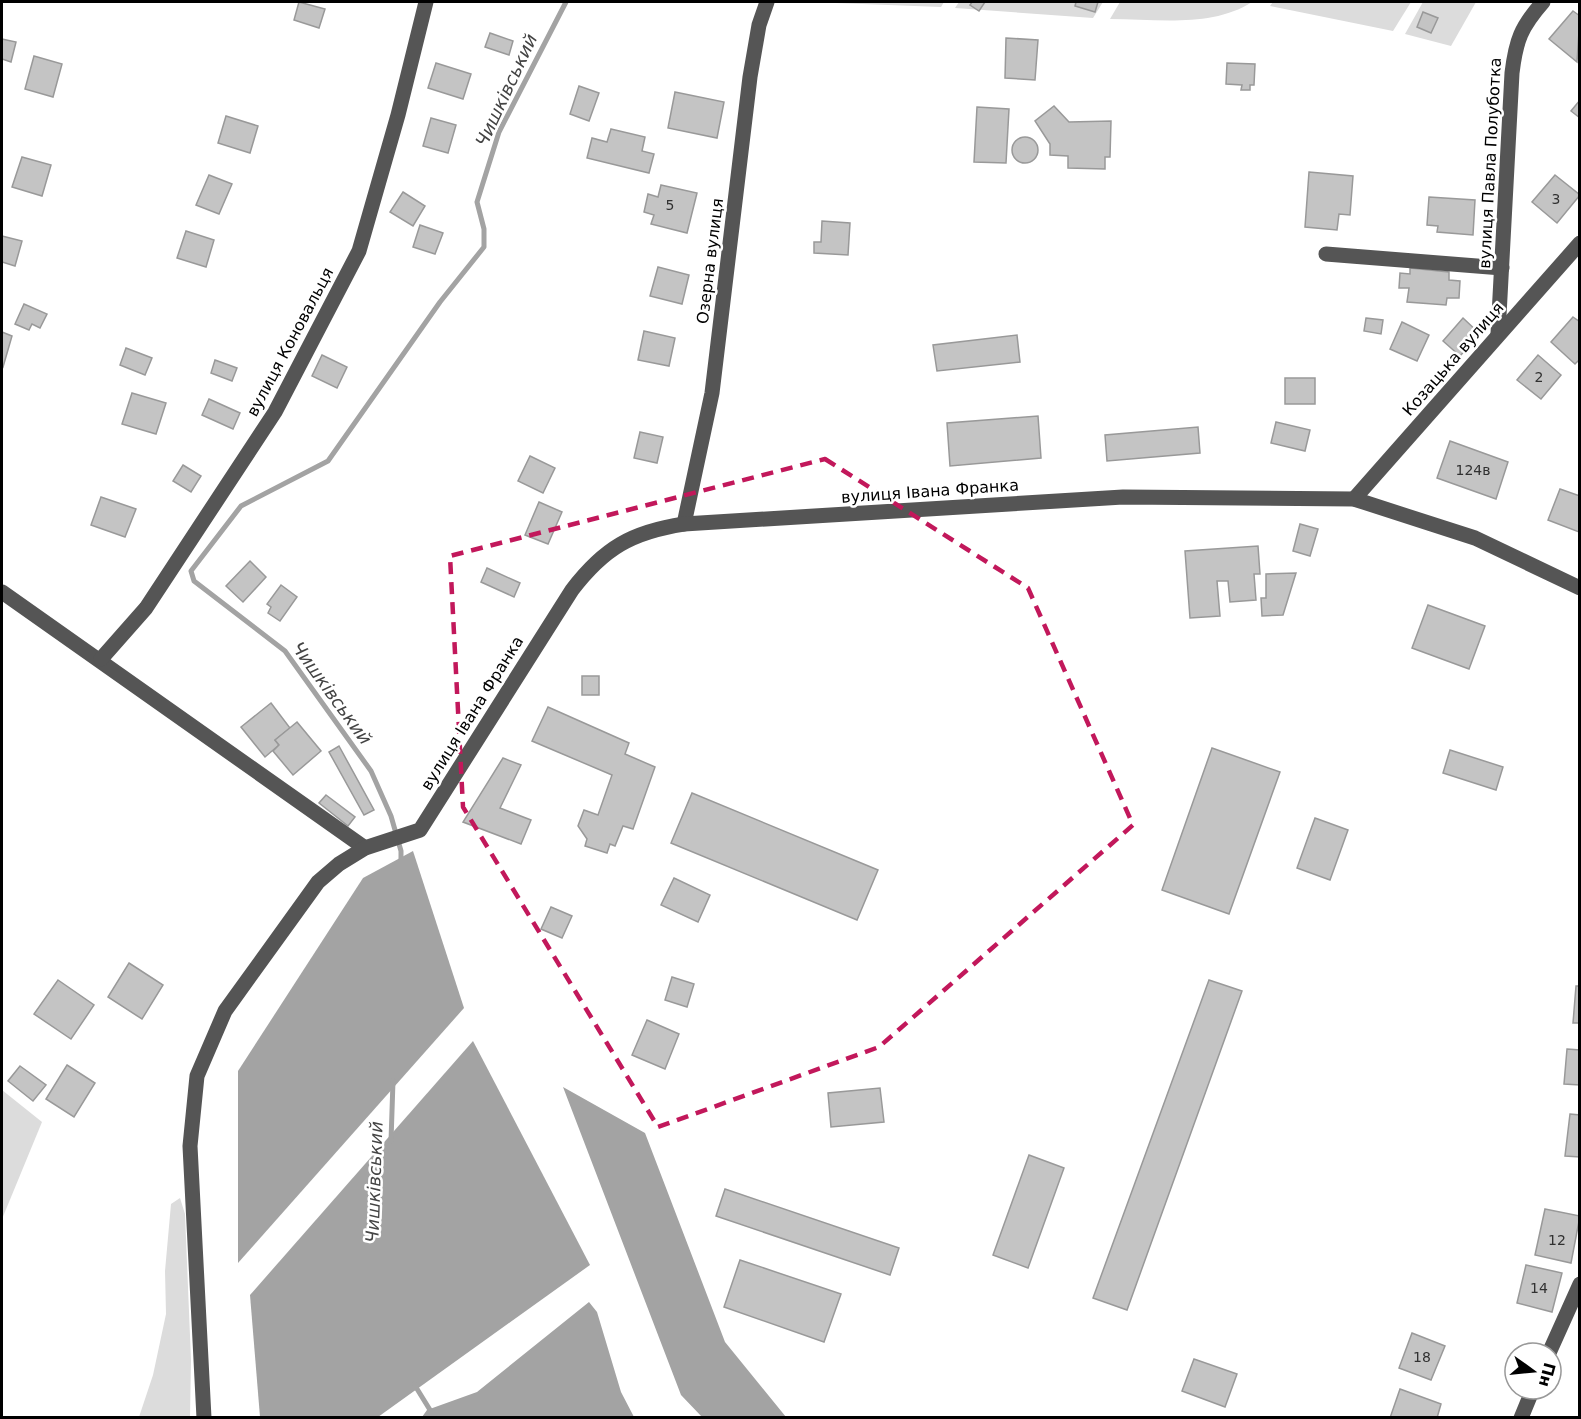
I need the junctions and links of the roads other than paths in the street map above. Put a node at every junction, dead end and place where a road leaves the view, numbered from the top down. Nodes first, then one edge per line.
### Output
1 (426, 2) edge
2 (767, 2) edge
3 (1543, 2) edge
4 (1580, 243) edge
5 (1326, 254) dead end
6 (1502, 268) junction
7 (1498, 334) junction
8 (1354, 499) junction
9 (684, 524) junction
10 (1580, 588) edge
11 (2, 592) edge
12 (101, 659) junction
13 (371, 845) junction
14 (1580, 1284) edge
15 (1554, 1341) edge
16 (1528, 1401) edge
17 (204, 1418) edge
18 (1521, 1418) edge

1 - 12 street, вулиця Коновальця
2 - 9 street, Озерна вулиця
3 - 6 street, вулиця Павла Полуботка
4 - 7 street, Козацька вулиця
5 - 6 street
6 - 7 street, вулиця Павла Полуботка
7 - 8 street, Козацька вулиця
8 - 9 street, вулиця Івана Франка
8 - 10 street, вулиця Івана Франка
9 - 13 street, вулиця Івана Франка
11 - 12 street
12 - 13 street
13 - 17 street
14 - 15 street
16 - 18 street

